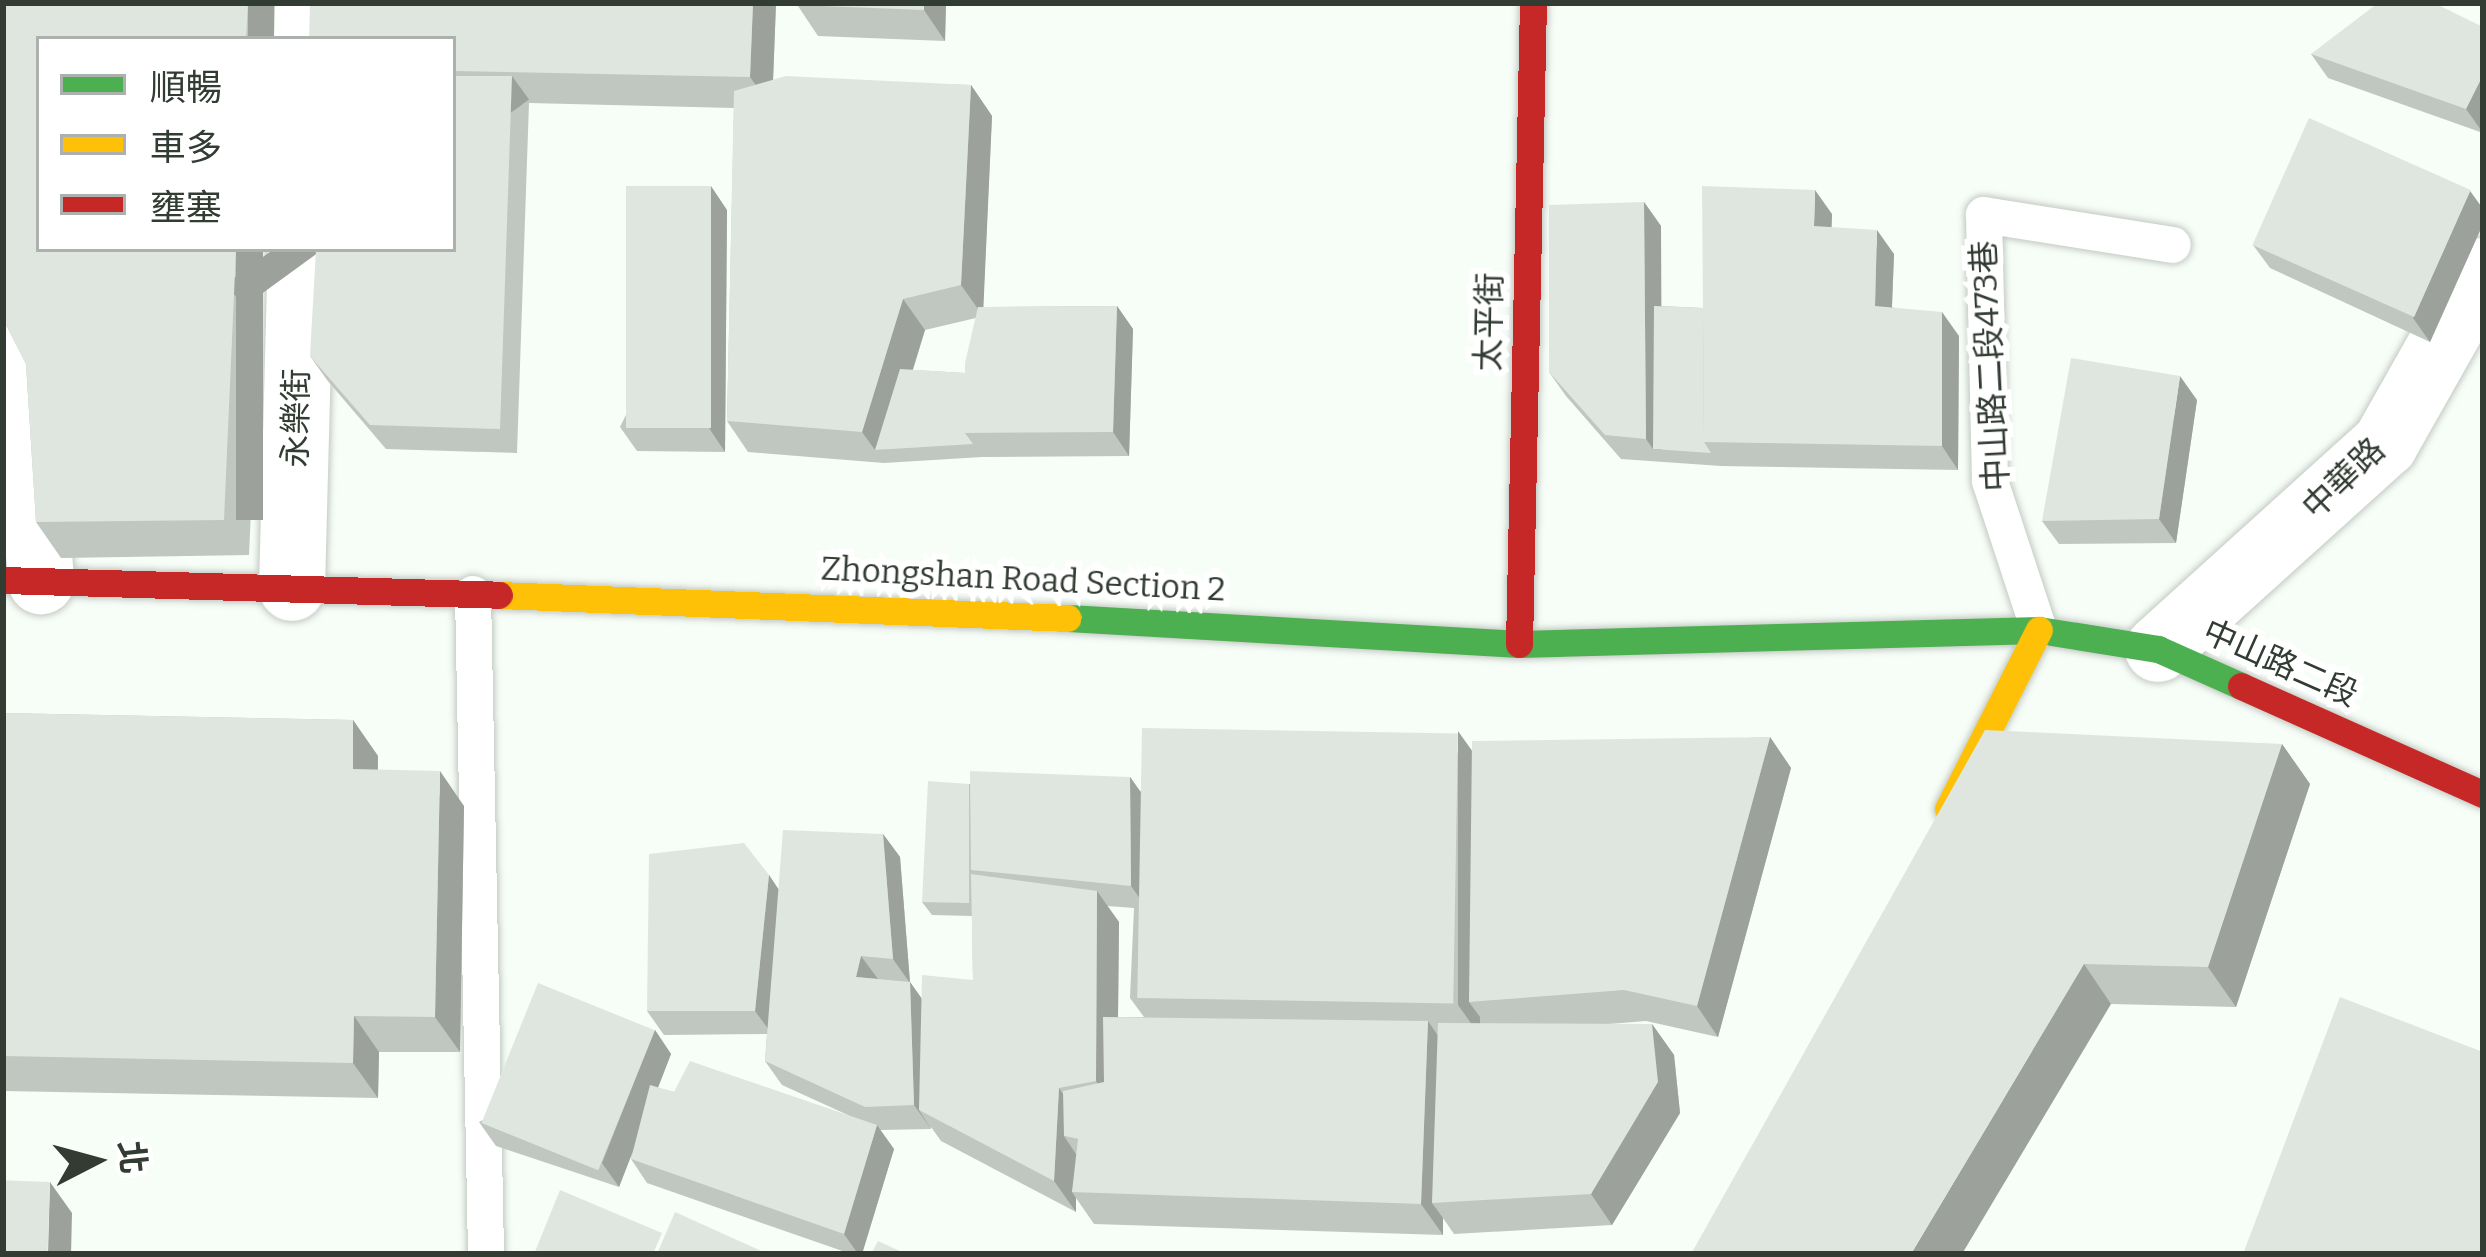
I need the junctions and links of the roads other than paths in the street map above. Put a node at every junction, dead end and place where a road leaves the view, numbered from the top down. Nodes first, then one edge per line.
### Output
1 (308, 3) edge
2 (1533, 3) edge
3 (307, 36) edge
4 (2174, 245) dead end
5 (301, 252) edge
6 (2483, 271) edge
7 (3, 356) edge
8 (22, 581) edge
9 (292, 588) junction
10 (472, 594) junction
11 (2039, 630) junction
12 (1520, 644) junction
13 (2158, 650) junction
14 (2483, 794) edge
15 (1934, 838) edge
16 (486, 1254) edge

1 - 3 street
2 - 12 main road, 太平街
4 - 11 lane, 中山路二段473巷
5 - 9 street, 永樂街
6 - 13 street, 中華路
7 - 8 street
8 - 9 main road, Zhongshan Road Section 2
9 - 10 main road, Zhongshan Road Section 2
10 - 12 main road, Zhongshan Road Section 2
10 - 16 lane
11 - 12 main road, Zhongshan Road Section 2
11 - 13 main road, 中山路二段
11 - 15 main road
13 - 14 main road, 中山路二段

